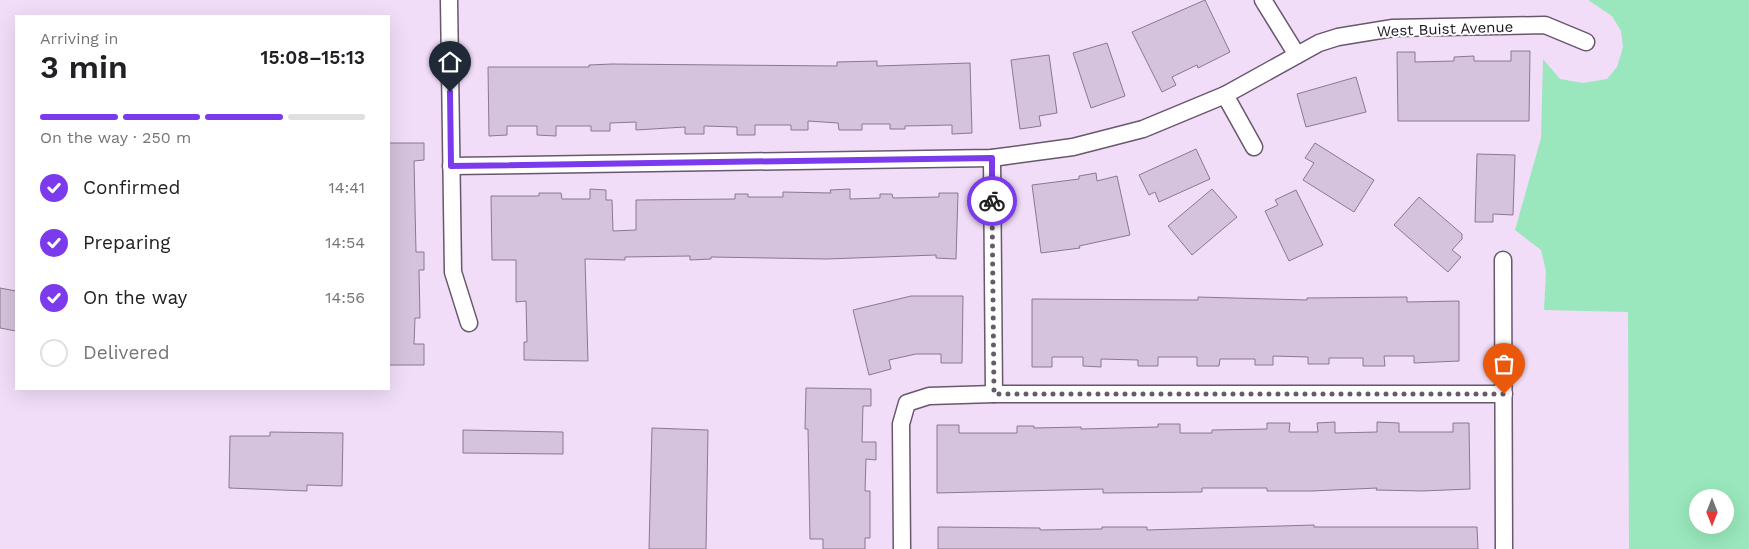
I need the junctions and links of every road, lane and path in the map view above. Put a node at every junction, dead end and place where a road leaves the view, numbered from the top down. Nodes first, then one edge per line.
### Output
1 (449, 0) edge
2 (1263, 0) edge
3 (1586, 42) dead end
4 (1297, 55) junction
5 (1225, 95) junction
6 (1254, 147) dead end
7 (992, 158) junction
8 (451, 166) junction
9 (1503, 260) dead end
10 (469, 323) dead end
11 (994, 394) junction
12 (1504, 394) junction
13 (902, 549) edge
14 (1504, 549) edge

1 - 8 street
2 - 4 street
3 - 4 street, West Buist Avenue
4 - 5 street, West Buist Avenue
5 - 6 street
5 - 7 street, West Buist Avenue
7 - 8 street, West Buist Avenue
7 - 11 street
8 - 10 street
9 - 12 street
11 - 12 street
11 - 13 street
12 - 14 street

